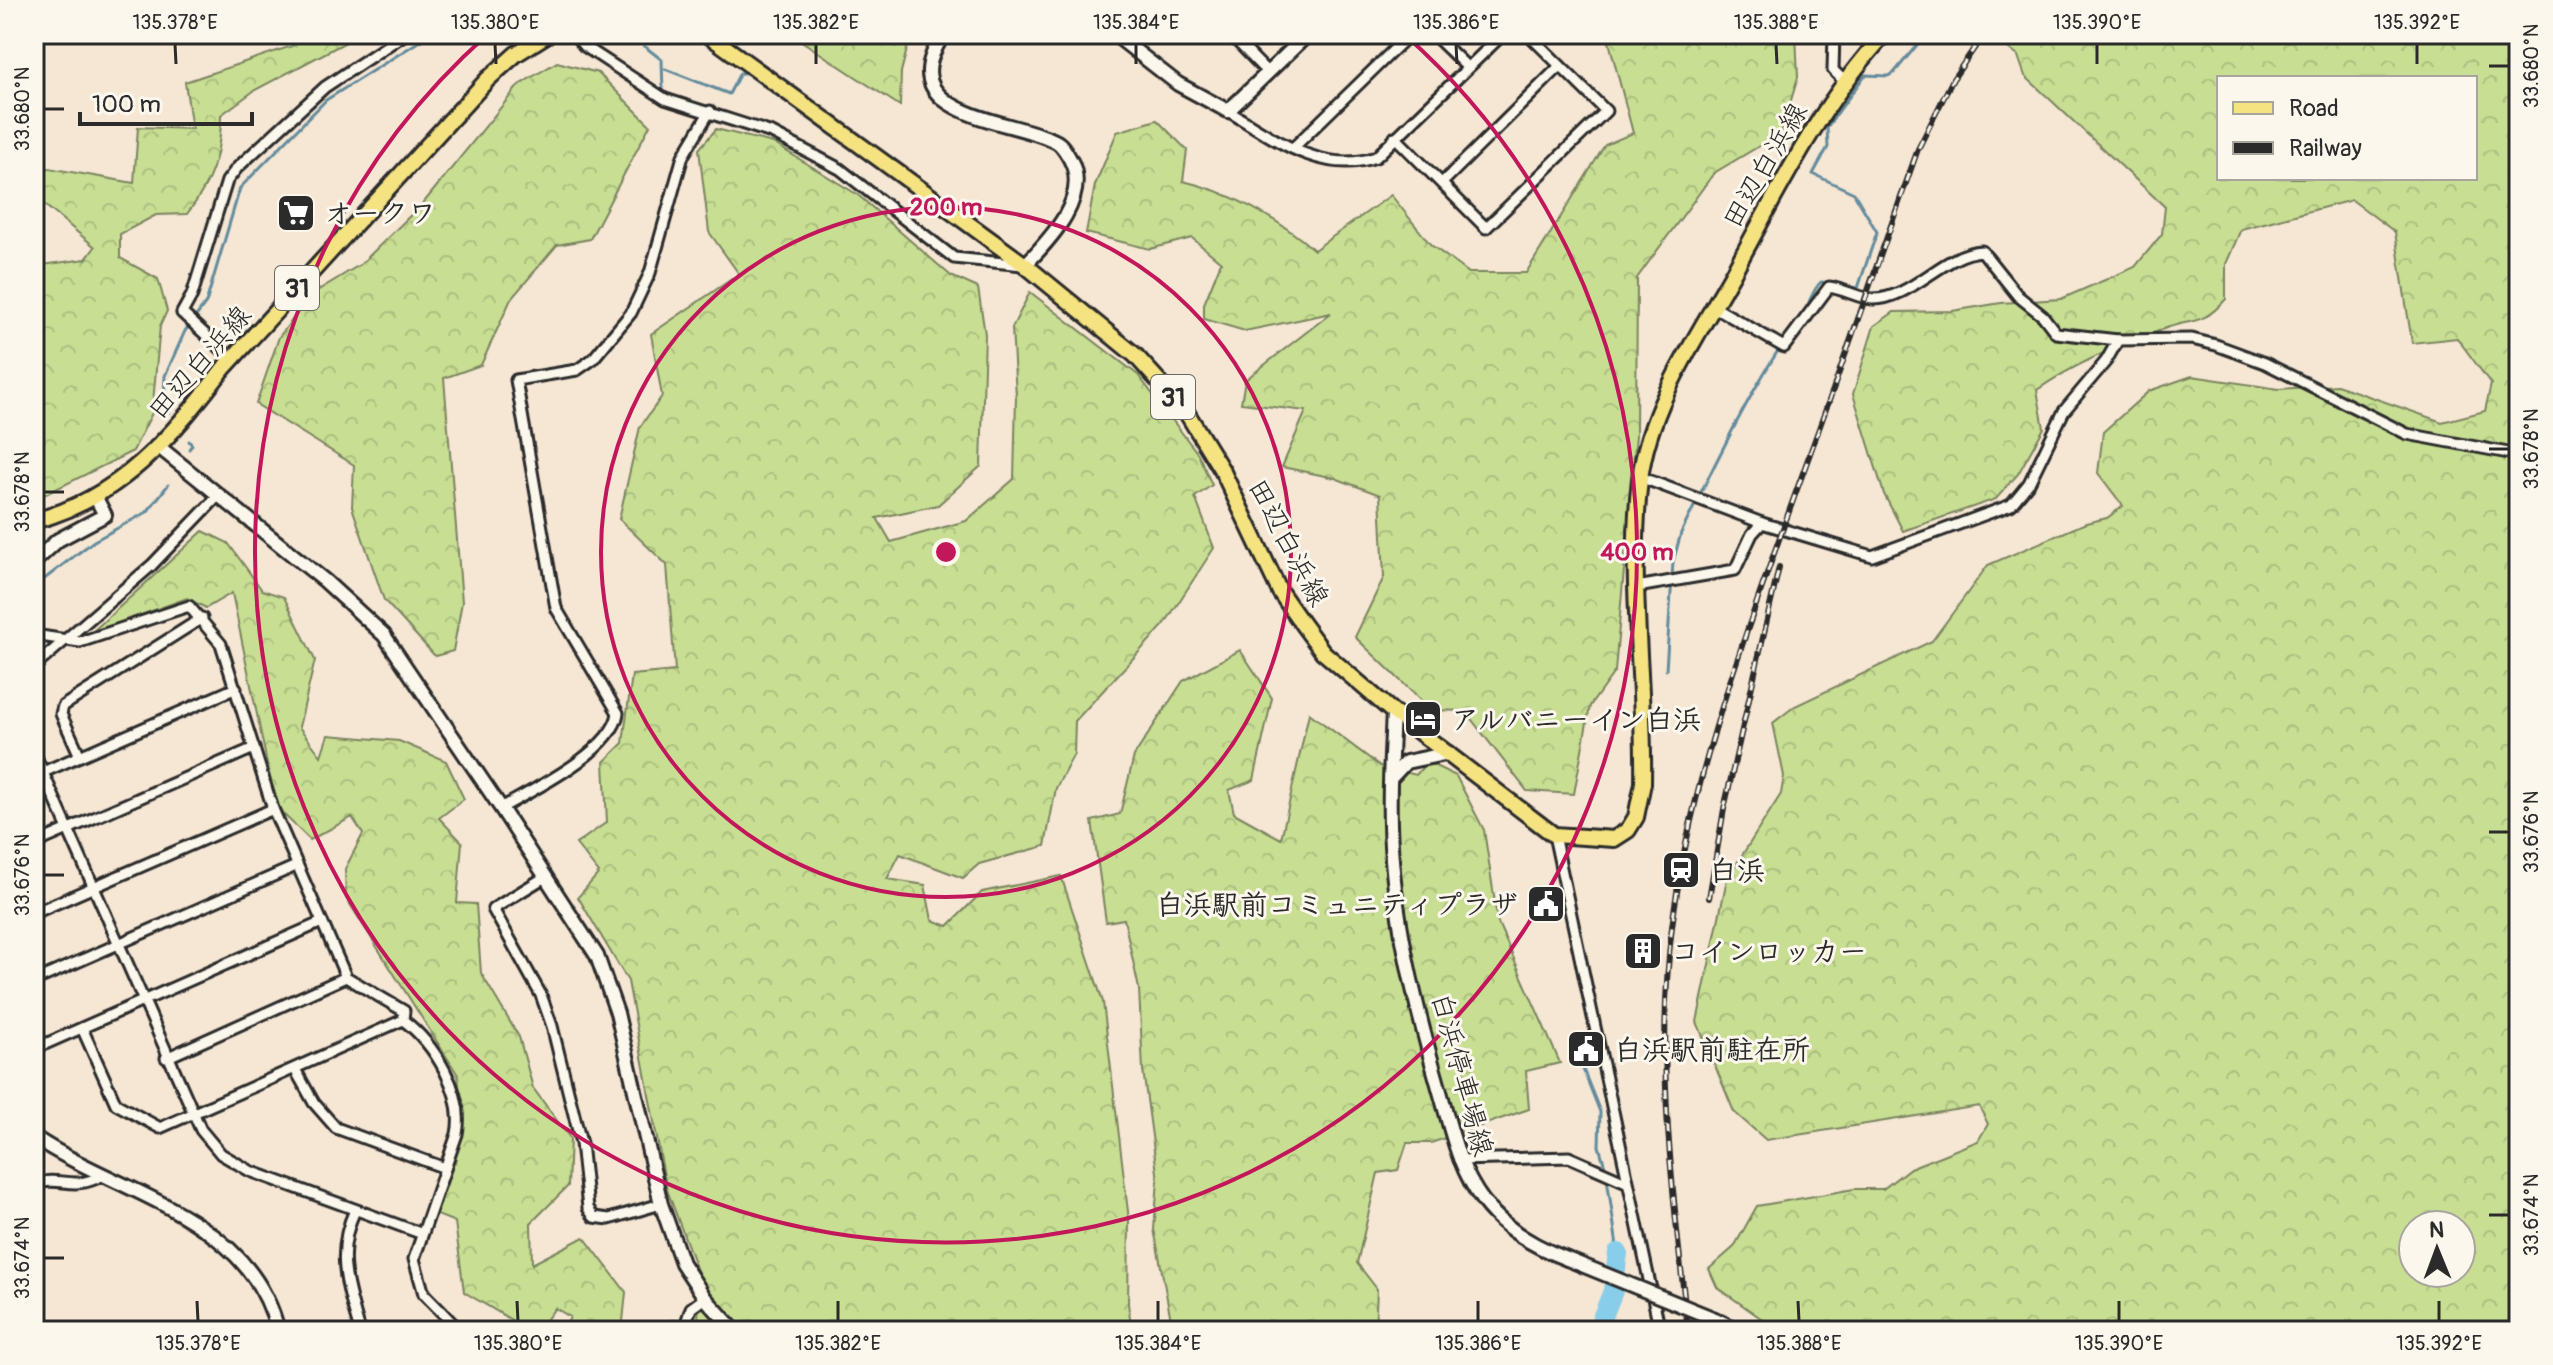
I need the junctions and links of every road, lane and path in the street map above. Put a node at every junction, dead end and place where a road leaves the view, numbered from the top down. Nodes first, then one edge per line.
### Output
1 (405, 34) edge
2 (548, 34) edge
3 (574, 34) edge
4 (707, 34) edge
5 (944, 34) edge
6 (1114, 34) edge
7 (1230, 34) edge
8 (1308, 34) edge
9 (1410, 34) edge
10 (1433, 34) edge
11 (1503, 34) edge
12 (1528, 34) edge
13 (1834, 34) edge
14 (1885, 34) edge
15 (1560, 66) junction
16 (1467, 67) junction
17 (1268, 73) junction
18 (1844, 81) junction
19 (710, 111) junction
20 (1228, 111) junction
21 (1395, 137) junction
22 (1293, 148) junction
23 (1442, 183) junction
24 (1025, 265) junction
25 (1714, 307) junction
26 (2118, 340) junction
27 (232, 359) junction
28 (159, 447) junction
29 (2519, 455) edge
30 (1640, 477) junction
31 (219, 495) junction
32 (96, 498) junction
33 (34, 521) edge
34 (1762, 523) junction
35 (34, 562) edge
36 (1637, 587) junction
37 (202, 618) junction
38 (34, 635) edge
39 (68, 641) junction
40 (34, 667) edge
41 (236, 688) junction
42 (1393, 712) junction
43 (254, 748) junction
44 (34, 752) edge
45 (1449, 753) junction
46 (80, 756) junction
47 (38, 774) edge
48 (1391, 778) junction
49 (501, 808) junction
50 (273, 809) junction
51 (68, 830) junction
52 (1554, 835) junction
53 (34, 844) edge
54 (296, 866) junction
55 (545, 877) junction
56 (92, 887) junction
57 (34, 913) edge
58 (322, 922) junction
59 (118, 944) junction
60 (346, 977) junction
61 (34, 981) edge
62 (142, 1002) junction
63 (403, 1020) junction
64 (82, 1028) junction
65 (34, 1049) edge
66 (166, 1058) junction
67 (296, 1071) junction
68 (194, 1114) junction
69 (34, 1137) edge
70 (1459, 1160) junction
71 (445, 1168) junction
72 (103, 1175) junction
73 (1626, 1182) junction
74 (34, 1184) edge
75 (661, 1204) junction
76 (355, 1210) junction
77 (420, 1233) junction
78 (705, 1298) junction
79 (1723, 1325) edge
80 (684, 1328) edge
81 (278, 1331) edge
82 (360, 1331) edge
83 (460, 1331) edge
84 (631, 1331) edge
85 (735, 1331) edge
86 (1660, 1331) edge
87 (1740, 1331) edge

1 - 27 street
2 - 27 main road, 田辺白浜線 / 31
3 - 19 street
4 - 24 main road, 田辺白浜線 / 31
5 - 24 street
6 - 20 street
7 - 17 street
8 - 17 street
9 - 22 street
10 - 16 street
11 - 16 street
12 - 15 street
13 - 18 street
14 - 18 main road, 田辺白浜線
15 - 23 street
15 - 23 street
16 - 21 street
17 - 20 street
18 - 25 main road, 田辺白浜線
19 - 24 street
19 - 49 street
20 - 22 street
21 - 22 street
21 - 23 street
24 - 42 main road, 田辺白浜線 / 31
25 - 26 street
25 - 30 main road, 田辺白浜線
26 - 29 street
26 - 34 street
27 - 28 main road, 田辺白浜線 / 31
28 - 31 street
28 - 32 main road, 田辺白浜線 / 31
30 - 34 street
30 - 36 main road, 田辺白浜線
31 - 39 street
31 - 49 street
32 - 33 main road, 田辺白浜線 / 31
32 - 35 street
34 - 36 street
36 - 52 main road, 田辺白浜線
37 - 39 street
37 - 41 street
37 - 46 street
38 - 39 street
39 - 40 street
41 - 43 street
41 - 46 street
42 - 45 main road, 田辺白浜線 / 31
42 - 48 street, 白浜停車場線
43 - 50 street
43 - 51 street
44 - 47 street
45 - 48 street
45 - 52 main road, 田辺白浜線 / 31
46 - 47 street
47 - 51 street
48 - 70 street, 白浜停車場線
49 - 55 street
50 - 54 street
50 - 56 street
51 - 53 street
51 - 56 street
52 - 73 street
54 - 58 street
54 - 59 street
55 - 75 street
55 - 75 street
56 - 57 street
56 - 59 street
58 - 60 street
58 - 62 street
59 - 61 street
59 - 62 street
60 - 63 street
60 - 66 street
62 - 64 street
62 - 66 street
63 - 67 street
63 - 71 street
64 - 65 street
64 - 68 street
66 - 68 street
67 - 68 street
67 - 71 street
68 - 76 street
69 - 72 street
70 - 73 street
70 - 79 street, 白浜停車場線, bridge
71 - 77 street
72 - 74 street
72 - 81 street
73 - 86 street
75 - 78 street
76 - 77 street
76 - 82 street
77 - 83 street
78 - 80 street
78 - 85 street
79 - 87 street, 白浜停車場線
80 - 84 street

